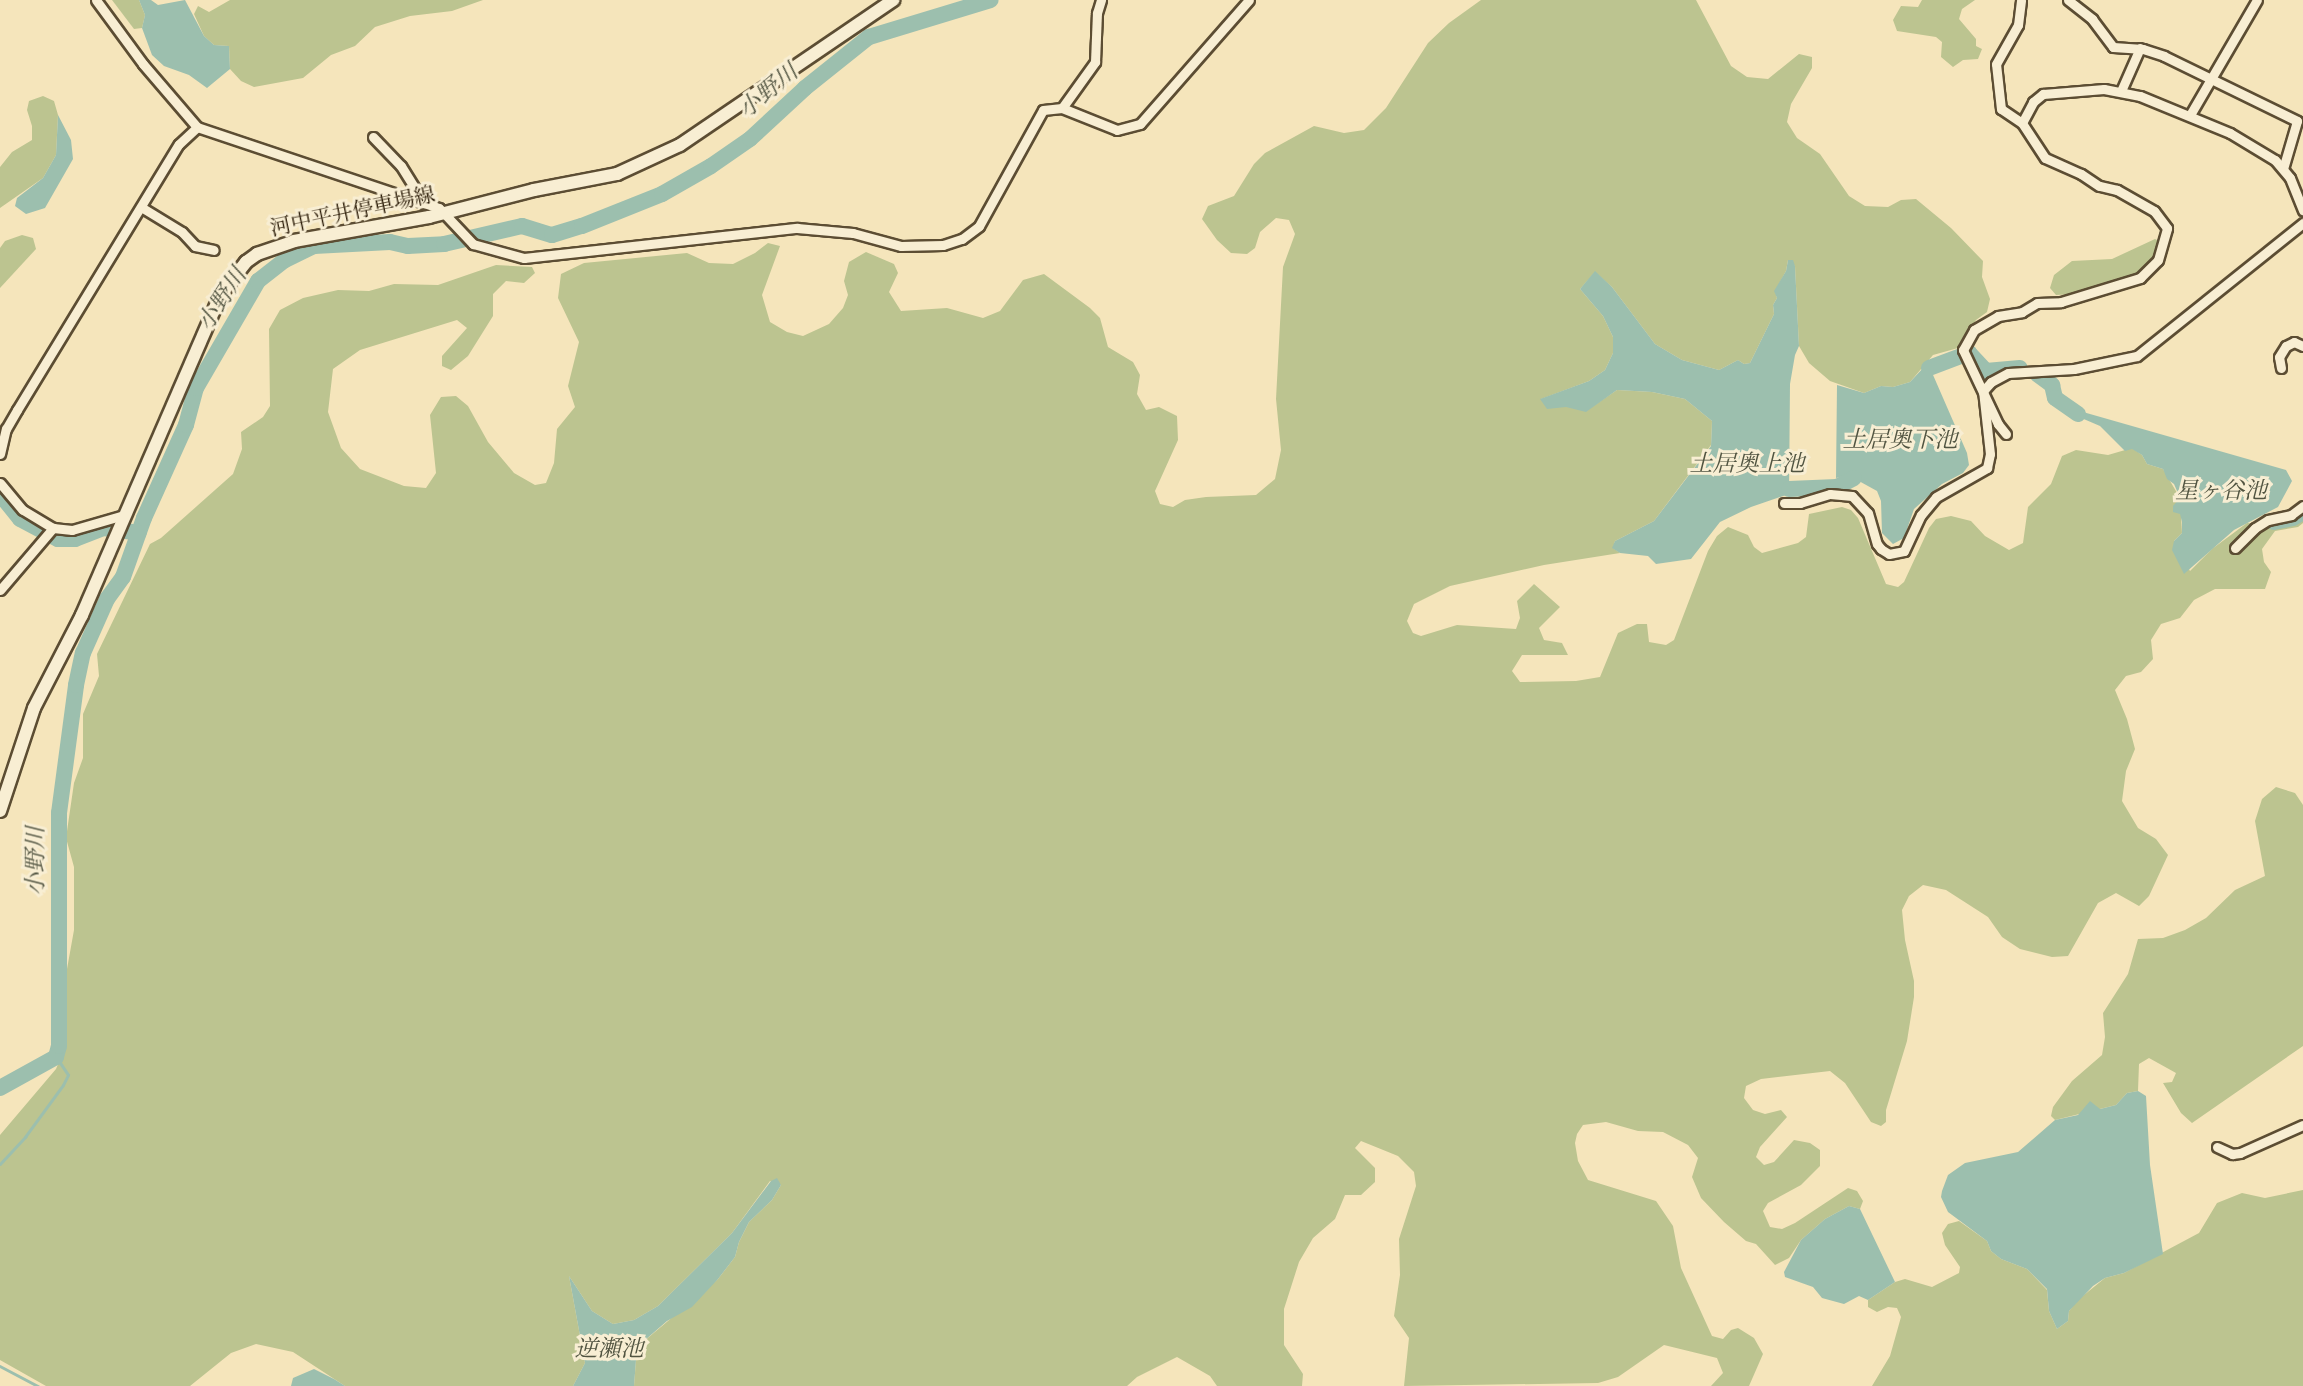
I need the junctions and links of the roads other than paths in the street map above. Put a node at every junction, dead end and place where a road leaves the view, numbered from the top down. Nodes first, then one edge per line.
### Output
1 (96, 0) edge
2 (893, 0) edge
3 (1101, 0) edge
4 (1249, 0) edge
5 (2021, 0) edge
6 (2258, 0) edge
7 (2074, 1) edge
8 (2140, 48) junction
9 (2212, 77) junction
10 (2121, 91) junction
11 (1062, 108) junction
12 (2190, 115) junction
13 (2022, 122) junction
14 (197, 127) junction
15 (373, 137) dead end
16 (2283, 169) junction
17 (424, 203) junction
18 (141, 207) junction
19 (2303, 211) edge
20 (449, 215) junction
21 (2303, 223) edge
22 (214, 250) dead end
23 (2303, 348) edge
24 (2281, 368) dead end
25 (1983, 391) junction
26 (2006, 434) dead end
27 (0, 454) edge
28 (0, 483) edge
29 (1784, 503) dead end
30 (2303, 506) edge
31 (123, 517) junction
32 (49, 533) junction
33 (2235, 548) dead end
34 (0, 590) edge
35 (0, 811) edge
36 (2303, 1125) edge
37 (2217, 1147) dead end

1 - 14 street
2 - 20 main road, 河中平井停車場線
3 - 11 street
4 - 11 street
5 - 13 street
6 - 9 street
7 - 8 street
8 - 9 street
8 - 10 street
9 - 12 street
9 - 16 street
10 - 12 street
10 - 13 street
11 - 20 street
12 - 16 street
13 - 25 street
14 - 17 street
14 - 18 street
15 - 17 street
16 - 19 street
17 - 20 street
18 - 22 street
18 - 27 street
20 - 31 main road, 河中平井停車場線
21 - 25 street
23 - 24 street
25 - 26 street
25 - 29 street
28 - 32 street
30 - 33 street
31 - 32 street
31 - 35 main road, 河中平井停車場線
32 - 34 street
36 - 37 street

